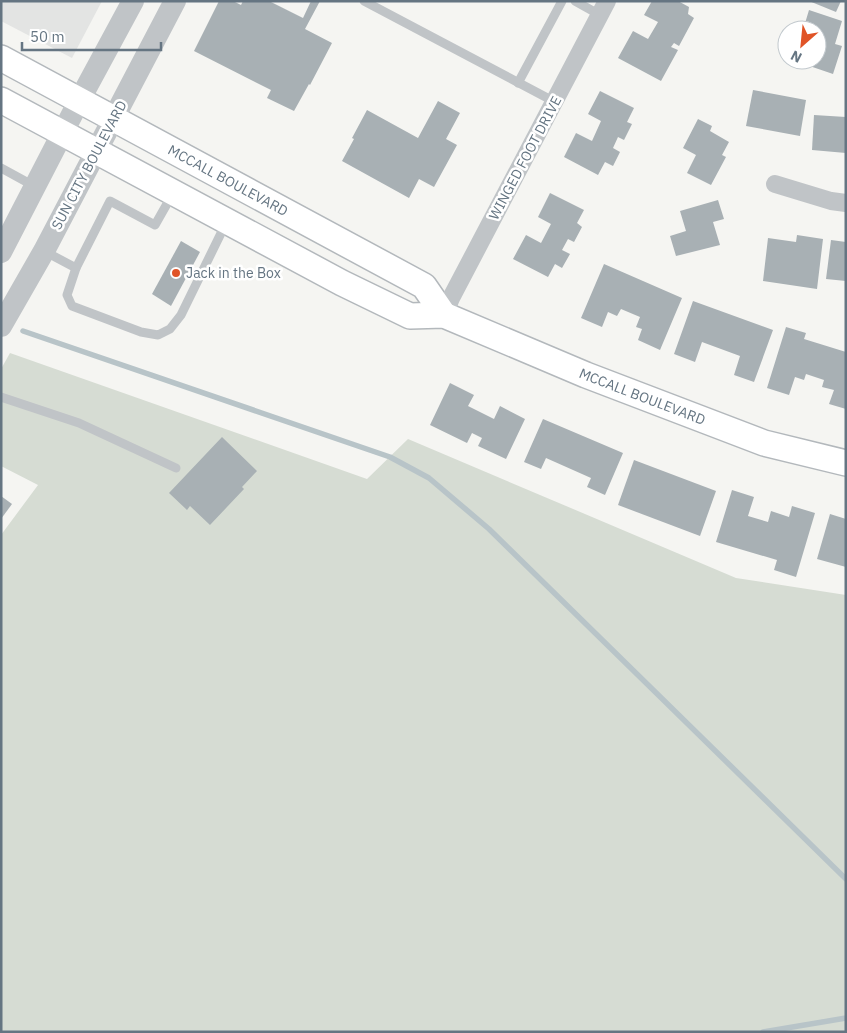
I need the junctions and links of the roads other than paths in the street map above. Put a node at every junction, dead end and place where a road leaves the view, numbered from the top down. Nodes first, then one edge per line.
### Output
1 (133, 1) edge
2 (175, 1) edge
3 (364, 1) edge
4 (562, 1) edge
5 (575, 1) edge
6 (604, 8) edge
7 (1, 58) edge
8 (518, 83) junction
9 (1, 100) edge
10 (78, 101) junction
11 (555, 102) junction
12 (113, 119) junction
13 (62, 133) junction
14 (96, 151) junction
15 (1, 168) edge
16 (775, 184) dead end
17 (34, 186) junction
18 (174, 192) junction
19 (846, 203) edge
20 (227, 221) junction
21 (44, 251) junction
22 (1, 252) edge
23 (76, 268) junction
24 (444, 315) junction
25 (1, 326) edge
26 (1, 397) edge
27 (846, 463) edge
28 (176, 468) dead end

1 - 10 street
2 - 12 street, SUN CITY BOULEVARD
3 - 8 lane
4 - 8 lane
5 - 6 lane
6 - 11 street, WINGED FOOT DRIVE
7 - 10 main road, MCCALL BOULEVARD
8 - 11 lane
9 - 13 main road, MCCALL BOULEVARD
10 - 12 main road, MCCALL BOULEVARD
10 - 13 street
11 - 24 street, WINGED FOOT DRIVE
12 - 14 street, SUN CITY BOULEVARD
12 - 24 main road, MCCALL BOULEVARD
13 - 14 main road, MCCALL BOULEVARD
13 - 17 street
14 - 18 main road, MCCALL BOULEVARD
14 - 21 street, SUN CITY BOULEVARD
15 - 17 lane
16 - 19 street
17 - 22 street
18 - 20 main road, MCCALL BOULEVARD
18 - 23 lane
20 - 23 lane
20 - 24 main road, MCCALL BOULEVARD
21 - 23 lane
21 - 25 street, SUN CITY BOULEVARD
24 - 27 main road, MCCALL BOULEVARD
26 - 28 lane

